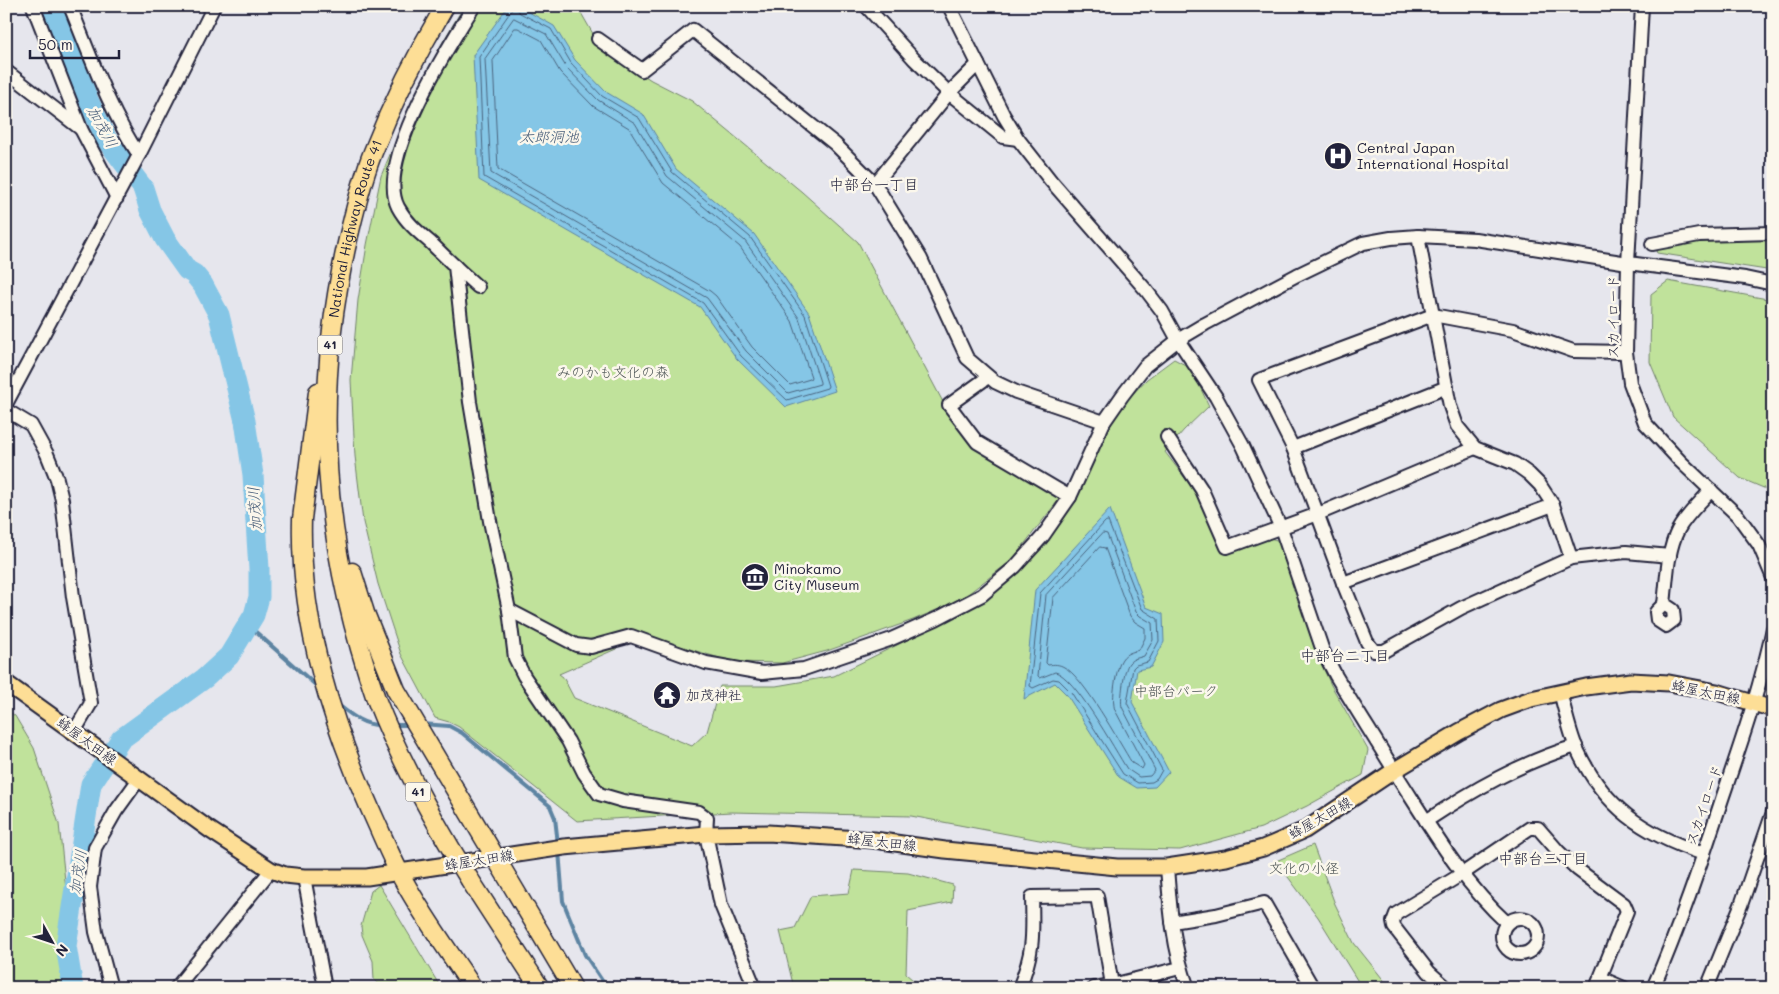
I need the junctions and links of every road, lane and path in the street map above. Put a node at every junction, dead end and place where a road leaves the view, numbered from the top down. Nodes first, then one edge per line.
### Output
1 (33, 6) edge
2 (70, 6) edge
3 (214, 6) edge
4 (431, 6) edge
5 (445, 6) edge
6 (474, 6) edge
7 (866, 6) edge
8 (949, 6) edge
9 (1642, 6) edge
10 (598, 39) dead end
11 (978, 64) junction
12 (6, 71) edge
13 (949, 93) junction
14 (81, 129) junction
15 (1018, 139) junction
16 (140, 156) junction
17 (875, 184) junction
18 (117, 198) junction
19 (1773, 232) edge
20 (1418, 236) junction
21 (1652, 244) dead end
22 (1628, 263) junction
23 (455, 266) junction
24 (1773, 284) edge
25 (478, 287) dead end
26 (1433, 314) junction
27 (1178, 340) junction
28 (1626, 352) junction
29 (329, 355) junction
30 (988, 377) junction
31 (319, 384) junction
32 (1447, 387) junction
33 (8, 396) edge
34 (6, 410) edge
35 (1104, 422) junction
36 (1167, 437) dead end
37 (1292, 448) junction
38 (1476, 448) junction
39 (1711, 490) junction
40 (1070, 497) junction
41 (1553, 505) junction
42 (1318, 514) junction
43 (1281, 528) junction
44 (1670, 556) junction
45 (1571, 558) junction
46 (1773, 578) edge
47 (1343, 583) junction
48 (1664, 604) dead end
49 (509, 610) junction
50 (1773, 628) edge
51 (6, 683) edge
52 (1560, 692) junction
53 (373, 700) junction
54 (1753, 702) junction
55 (1773, 709) edge
56 (74, 732) junction
57 (1576, 746) junction
58 (1395, 770) junction
59 (138, 778) junction
60 (1773, 812) edge
61 (1426, 821) junction
62 (706, 834) junction
63 (1704, 854) junction
64 (495, 858) junction
65 (1167, 867) junction
66 (271, 870) junction
67 (399, 872) junction
68 (1462, 874) junction
69 (304, 877) junction
70 (467, 881) junction
71 (1172, 922) junction
72 (1507, 923) dead end
73 (1180, 968) junction
74 (1598, 983) edge
75 (1112, 985) junction
76 (111, 988) edge
77 (176, 988) edge
78 (325, 988) edge
79 (473, 988) edge
80 (532, 988) edge
81 (540, 988) edge
82 (573, 988) edge
83 (755, 988) edge
84 (1019, 988) edge
85 (1094, 988) edge
86 (1188, 988) edge
87 (1313, 988) edge
88 (1447, 988) edge
89 (1624, 988) edge
90 (1653, 988) edge
91 (1707, 988) edge

1 - 14 street
2 - 16 street
3 - 16 street
4 - 31 highway, National Highway Route 41 / 41
5 - 29 highway, National Highway Route 41 / 41
6 - 23 street
7 - 13 street
8 - 11 street
9 - 22 street, スカイロード
10 - 17 street
11 - 13 street
11 - 15 street
12 - 14 street
13 - 15 street
13 - 17 street
14 - 18 street
15 - 27 street
16 - 18 street
17 - 30 street
18 - 33 street
19 - 21 street
20 - 22 street
20 - 26 street
20 - 27 street
22 - 24 street
22 - 28 street, スカイロード
23 - 25 street
23 - 49 street
26 - 28 street
26 - 32 street
26 - 37 street
27 - 35 street
27 - 43 street
28 - 39 street, スカイロード
29 - 53 highway, National Highway Route 41 / 41
29 - 64 highway, 41
30 - 35 street
30 - 40 street
31 - 53 highway, National Highway Route 41 / 41
31 - 67 highway, 41
32 - 37 street
32 - 38 street
34 - 56 street
35 - 40 street
36 - 43 street
37 - 42 street
38 - 41 street
38 - 42 street
39 - 44 street
39 - 46 street, スカイロード
40 - 49 street
41 - 45 street
41 - 47 street
42 - 43 street
42 - 47 street
43 - 58 street
44 - 45 street
44 - 48 street
45 - 47 street
49 - 62 street
50 - 54 street, スカイロード
51 - 56 main road, 蜂屋太田線
52 - 54 main road, 蜂屋太田線
52 - 57 street
52 - 58 main road, 蜂屋太田線
53 - 70 highway, National Highway Route 41 / 41, bridge
54 - 55 main road, 蜂屋太田線
54 - 63 street, スカイロード
56 - 59 main road, 蜂屋太田線
57 - 61 street
57 - 63 street
58 - 61 street
58 - 65 main road, 蜂屋太田線
59 - 66 main road, 蜂屋太田線
59 - 76 street
60 - 91 street
61 - 68 street
62 - 64 main road, 蜂屋太田線
62 - 65 main road, 蜂屋太田線
62 - 83 street
63 - 90 street, スカイロード
64 - 67 main road, 蜂屋太田線
64 - 82 highway, 41
65 - 71 street
66 - 69 main road, 蜂屋太田線
66 - 77 street
67 - 69 main road, 蜂屋太田線
67 - 79 highway, 41
68 - 72 street
68 - 74 street
68 - 88 street
69 - 78 street
70 - 80 highway, National Highway Route 41 / 41
70 - 81 highway, National Highway Route 41 / 41
71 - 73 street
71 - 87 street
73 - 75 street
73 - 86 street
74 - 89 street
75 - 84 street
75 - 85 street

